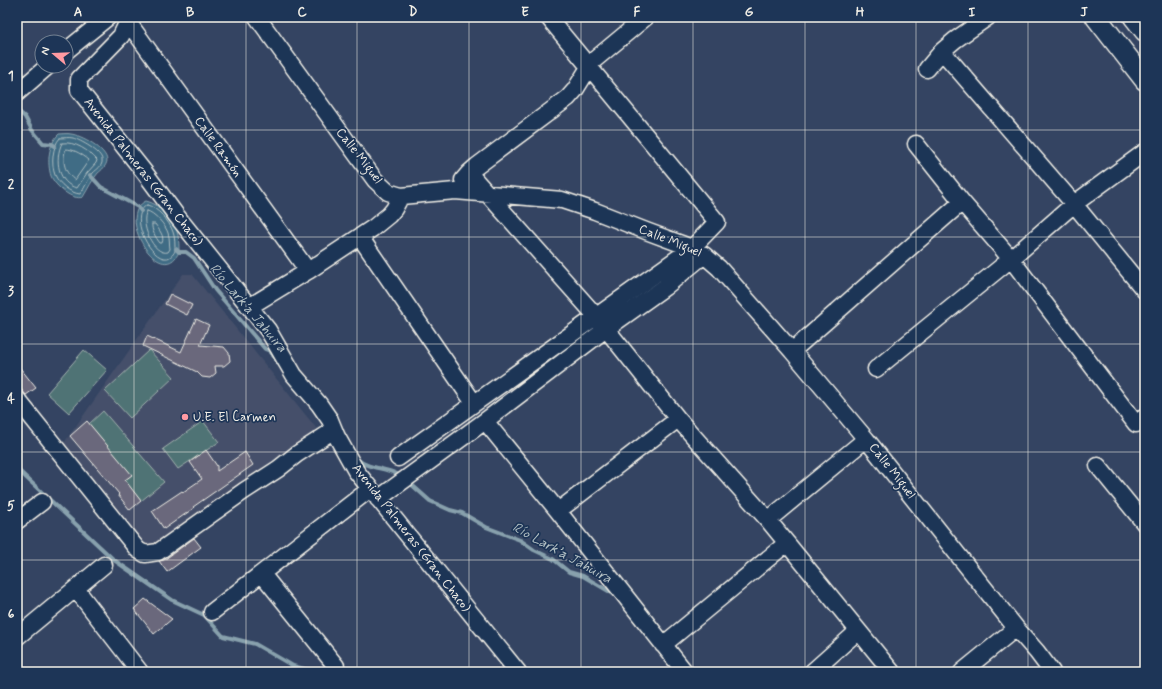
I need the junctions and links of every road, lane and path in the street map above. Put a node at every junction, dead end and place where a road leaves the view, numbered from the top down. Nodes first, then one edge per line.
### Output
1 (108, 17) edge
2 (257, 17) edge
3 (548, 17) edge
4 (646, 17) edge
5 (988, 17) edge
6 (1096, 17) edge
7 (1134, 17) edge
8 (129, 20) edge
9 (1145, 31) edge
10 (74, 45) edge
11 (942, 51) junction
12 (589, 66) junction
13 (927, 69) dead end
14 (39, 74) edge
15 (1145, 80) edge
16 (17, 93) edge
17 (916, 144) dead end
18 (1145, 152) edge
19 (469, 173) junction
20 (456, 192) junction
21 (488, 194) junction
22 (401, 196) junction
23 (962, 202) junction
24 (1074, 204) junction
25 (360, 237) junction
26 (698, 251) junction
27 (1011, 259) junction
28 (308, 271) junction
29 (1145, 291) edge
30 (249, 307) junction
31 (596, 316) junction
32 (606, 329) junction
33 (792, 351) junction
34 (876, 369) dead end
35 (17, 399) edge
36 (474, 403) junction
37 (1145, 417) edge
38 (678, 419) junction
39 (485, 421) junction
40 (334, 430) junction
41 (866, 439) junction
42 (398, 458) dead end
43 (1098, 466) dead end
44 (374, 494) junction
45 (42, 502) dead end
46 (558, 511) junction
47 (768, 520) junction
48 (17, 521) edge
49 (1145, 524) edge
50 (787, 543) junction
51 (104, 565) dead end
52 (262, 574) junction
53 (76, 589) junction
54 (212, 612) dead end
55 (1016, 628) junction
56 (858, 631) junction
57 (17, 637) edge
58 (663, 645) junction
59 (336, 666) dead end
60 (140, 672) edge
61 (518, 672) edge
62 (685, 672) edge
63 (812, 672) edge
64 (892, 672) edge
65 (962, 672) edge
66 (1052, 672) edge

1 - 10 street
2 - 22 street, Calle Miguel
3 - 12 street
4 - 12 street
5 - 11 street
6 - 15 street
7 - 9 street
8 - 28 street, Calle Ramón
8 - 30 street, Avenida Palmeras (Gran Chaco)
11 - 13 street
11 - 24 street
12 - 19 street
12 - 26 street
14 - 16 street
17 - 23 street
18 - 24 street
19 - 20 street
19 - 21 street
20 - 21 street, Calle Miguel
20 - 22 street, Calle Miguel
21 - 26 street, Calle Miguel
21 - 31 street
22 - 25 street
23 - 27 street
23 - 33 street
24 - 27 street
24 - 29 street
25 - 28 street
25 - 36 street
26 - 31 street
26 - 32 street
26 - 33 street, Calle Miguel
27 - 34 street
27 - 37 street
28 - 30 street
30 - 40 street, Avenida Palmeras (Gran Chaco)
31 - 32 street
31 - 36 street
32 - 38 street
32 - 39 street
33 - 41 street, Calle Miguel
35 - 40 street
36 - 42 street
38 - 46 street
38 - 47 street
39 - 44 street
39 - 46 street
40 - 44 street, Avenida Palmeras (Gran Chaco)
41 - 47 street
41 - 55 street, Calle Miguel
43 - 49 street
44 - 52 street
44 - 61 street, Avenida Palmeras (Gran Chaco)
45 - 48 street
46 - 58 street
47 - 50 street
50 - 56 street
50 - 58 street
51 - 53 street
52 - 54 street
52 - 59 street
53 - 57 street
53 - 60 street
55 - 65 street
55 - 66 street, Calle Miguel
56 - 63 street
56 - 64 street
58 - 62 street

